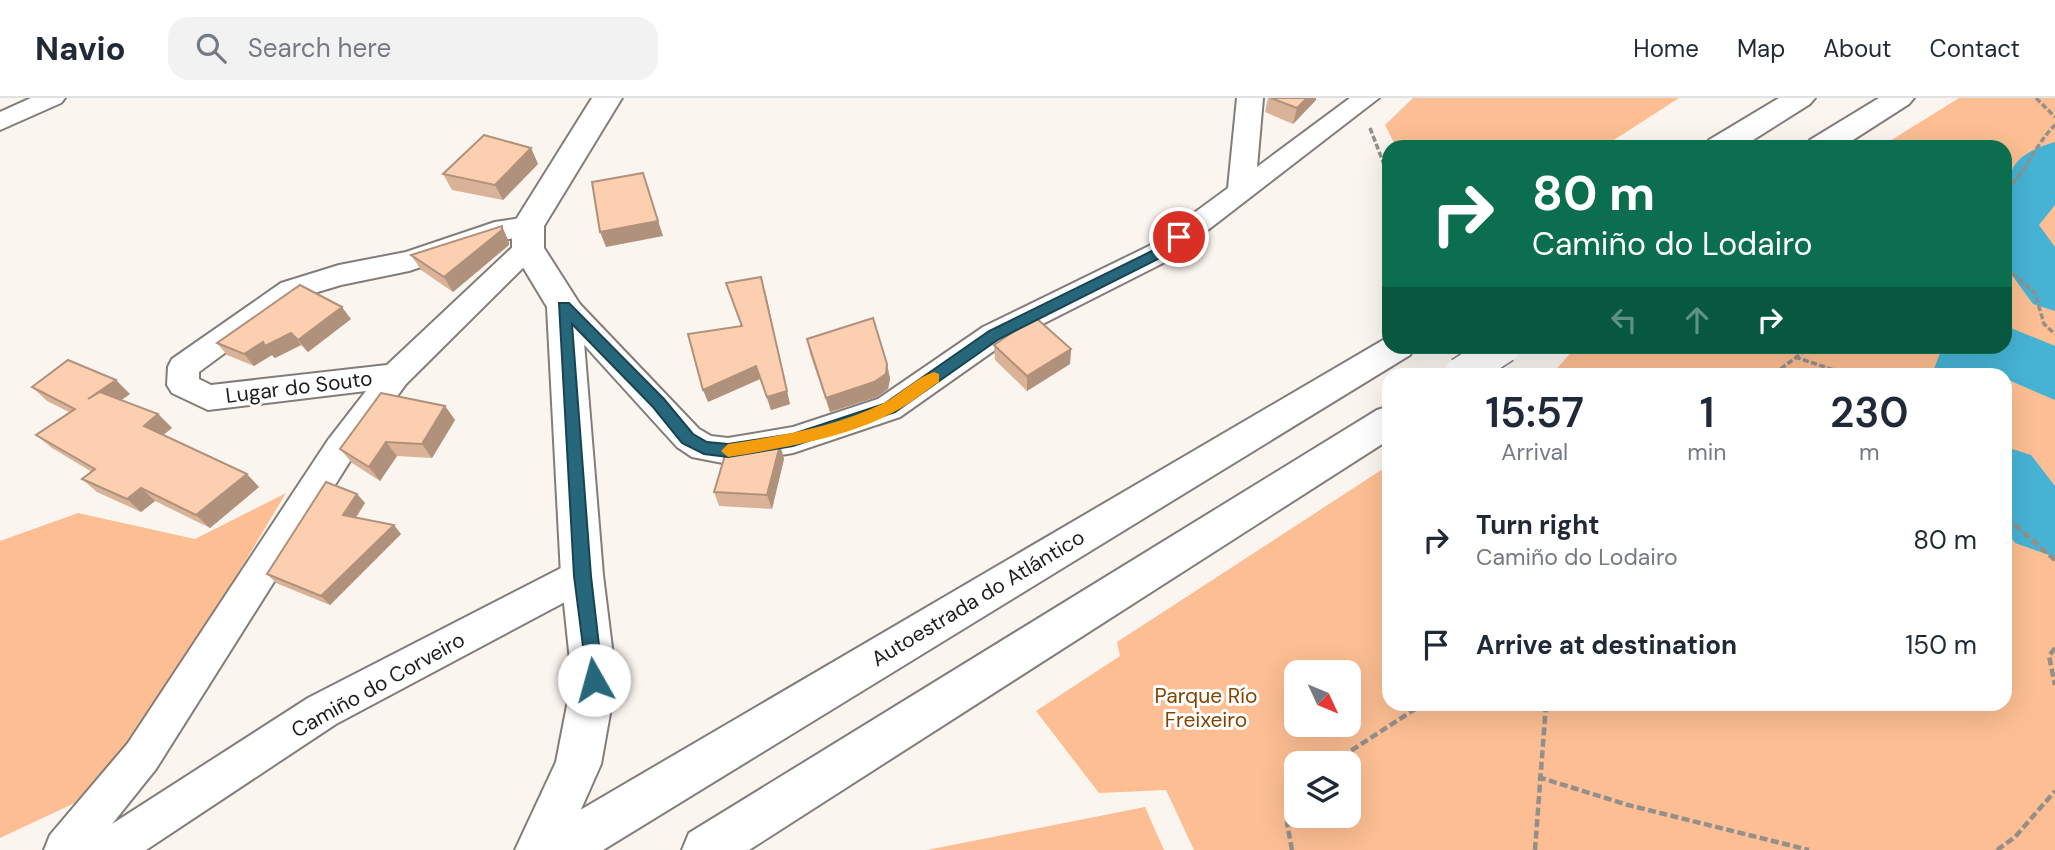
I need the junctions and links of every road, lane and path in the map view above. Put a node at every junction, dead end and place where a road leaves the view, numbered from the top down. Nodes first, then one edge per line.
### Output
1 (52, 98) edge
2 (607, 98) edge
3 (1250, 98) edge
4 (1800, 98) edge
5 (1899, 98) edge
6 (2036, 98) edge
7 (1360, 103) edge
8 (2055, 117) edge
9 (0, 122) edge
10 (2055, 125) edge
11 (1731, 140) edge
12 (1832, 140) edge
13 (1382, 158) edge
14 (2012, 185) edge
15 (1241, 190) junction
16 (528, 237) junction
17 (2012, 273) edge
18 (564, 306) junction
19 (2055, 334) edge
20 (1385, 354) edge
21 (1492, 354) edge
22 (1799, 354) edge
23 (1795, 357) junction
24 (1470, 368) edge
25 (1781, 368) edge
26 (1828, 368) edge
27 (395, 376) junction
28 (1382, 425) edge
29 (2012, 522) edge
30 (2055, 560) edge
31 (582, 576) junction
32 (2055, 648) edge
33 (2055, 685) edge
34 (1412, 711) edge
35 (1545, 711) edge
36 (1351, 751) edge
37 (1538, 777) junction
38 (2055, 791) edge
39 (1288, 828) edge
40 (65, 850) edge
41 (109, 850) edge
42 (539, 850) edge
43 (558, 850) edge
44 (706, 850) edge
45 (1292, 850) edge
46 (1535, 850) edge
47 (1809, 850) edge
48 (1997, 850) edge

1 - 9 street
2 - 16 main road
3 - 15 street
4 - 11 main road
5 - 12 main road
6 - 8 path
7 - 13 path
7 - 15 street
10 - 14 path
15 - 18 street
16 - 18 main road
16 - 27 street, Lugar do Souto
16 - 27 street, Lugar do Souto
17 - 19 path
18 - 31 main road
20 - 43 main road, Autoestrada do Atlántico
21 - 24 main road, bridge
22 - 23 path
23 - 25 path
23 - 26 path
27 - 40 street, Lugar do Souto
28 - 44 main road
29 - 30 path
31 - 41 street, Camiño do Corveiro
31 - 42 main road
32 - 33 path
34 - 36 path
35 - 37 path
37 - 46 path
37 - 47 path
38 - 48 path
39 - 45 path

